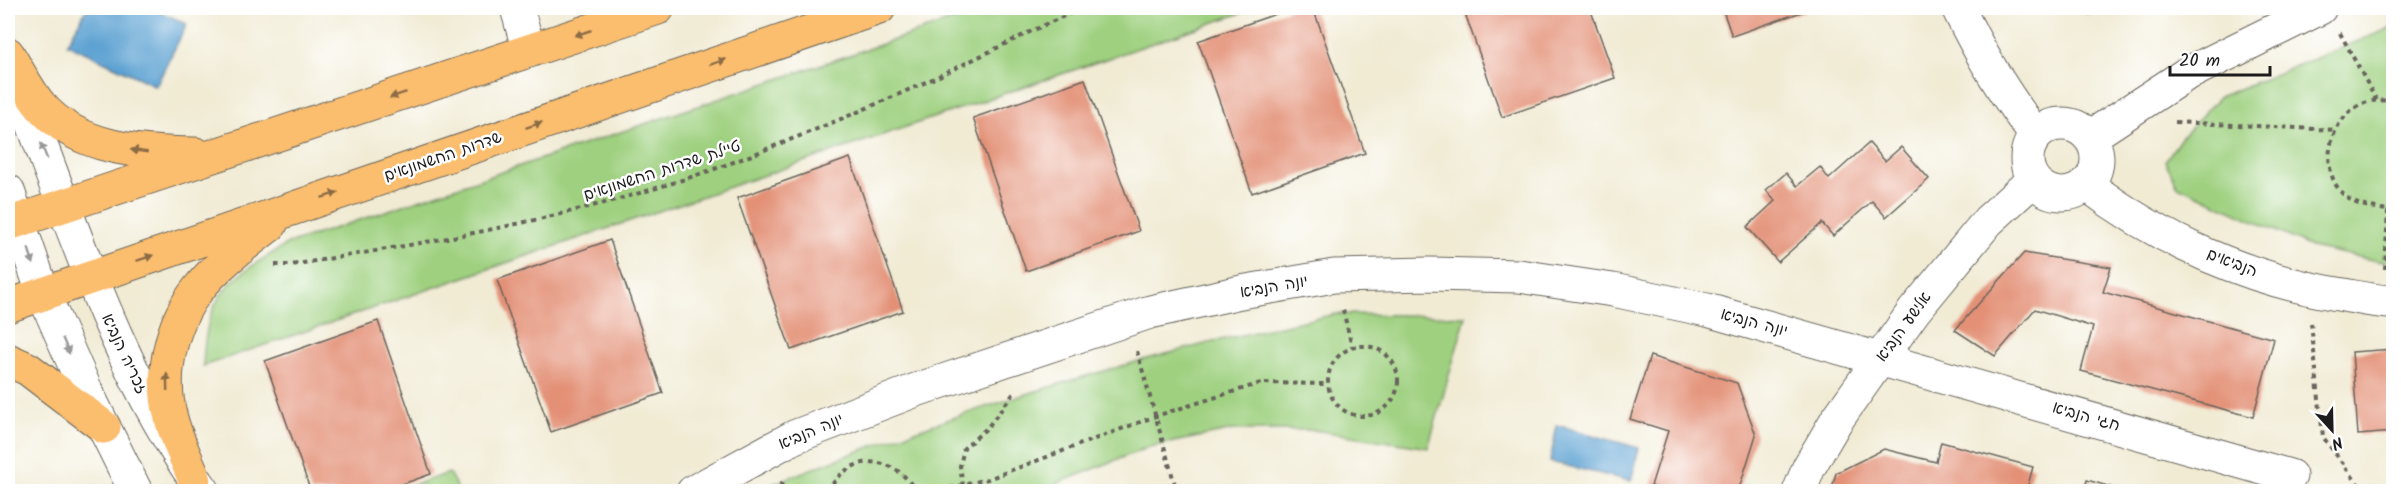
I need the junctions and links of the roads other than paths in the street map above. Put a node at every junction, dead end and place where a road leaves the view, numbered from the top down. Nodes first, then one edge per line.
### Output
1 (517, 8) edge
2 (658, 8) edge
3 (879, 8) edge
4 (1958, 8) edge
5 (2329, 18) edge
6 (529, 51) junction
7 (8, 54) edge
8 (8, 59) edge
9 (2036, 135) junction
10 (2090, 137) junction
11 (218, 154) junction
12 (2033, 180) junction
13 (2086, 184) junction
14 (65, 206) junction
15 (290, 209) junction
16 (11, 212) edge
17 (90, 277) junction
18 (43, 292) junction
19 (2389, 302) edge
20 (8, 306) edge
21 (1881, 358) junction
22 (8, 360) edge
23 (104, 427) junction
24 (2290, 476) dead end
25 (199, 485) edge
26 (135, 491) edge
27 (693, 492) edge
28 (1798, 492) edge

1 - 6 street
2 -> 6 main road
15 -> 3 main road, שדרות החשמונאים
4 - 9 street
5 - 10 street
6 -> 11 main road
11 -> 7 main road
14 -> 8 street, זכריה הנביא
9 - 10 street
9 - 12 street
10 - 13 street
11 - 14 main road
12 - 13 street
12 - 21 street, אלישע הנביא
13 - 19 street, הנביאים
14 - 16 main road
14 - 17 street, זכריה הנביא
17 -> 15 main road, שדרות החשמונאים
25 -> 15 main road
16 -> 18 street
17 - 18 main road, שדרות החשמונאים
17 - 25 street, זכריה הנביא
18 - 20 main road, שדרות החשמונאים
18 -> 23 street
21 - 24 street, חגי הנביא
21 - 27 street, יונה הנביא
21 - 28 street, אלישע הנביא
22 - 23 main road
23 - 26 street

